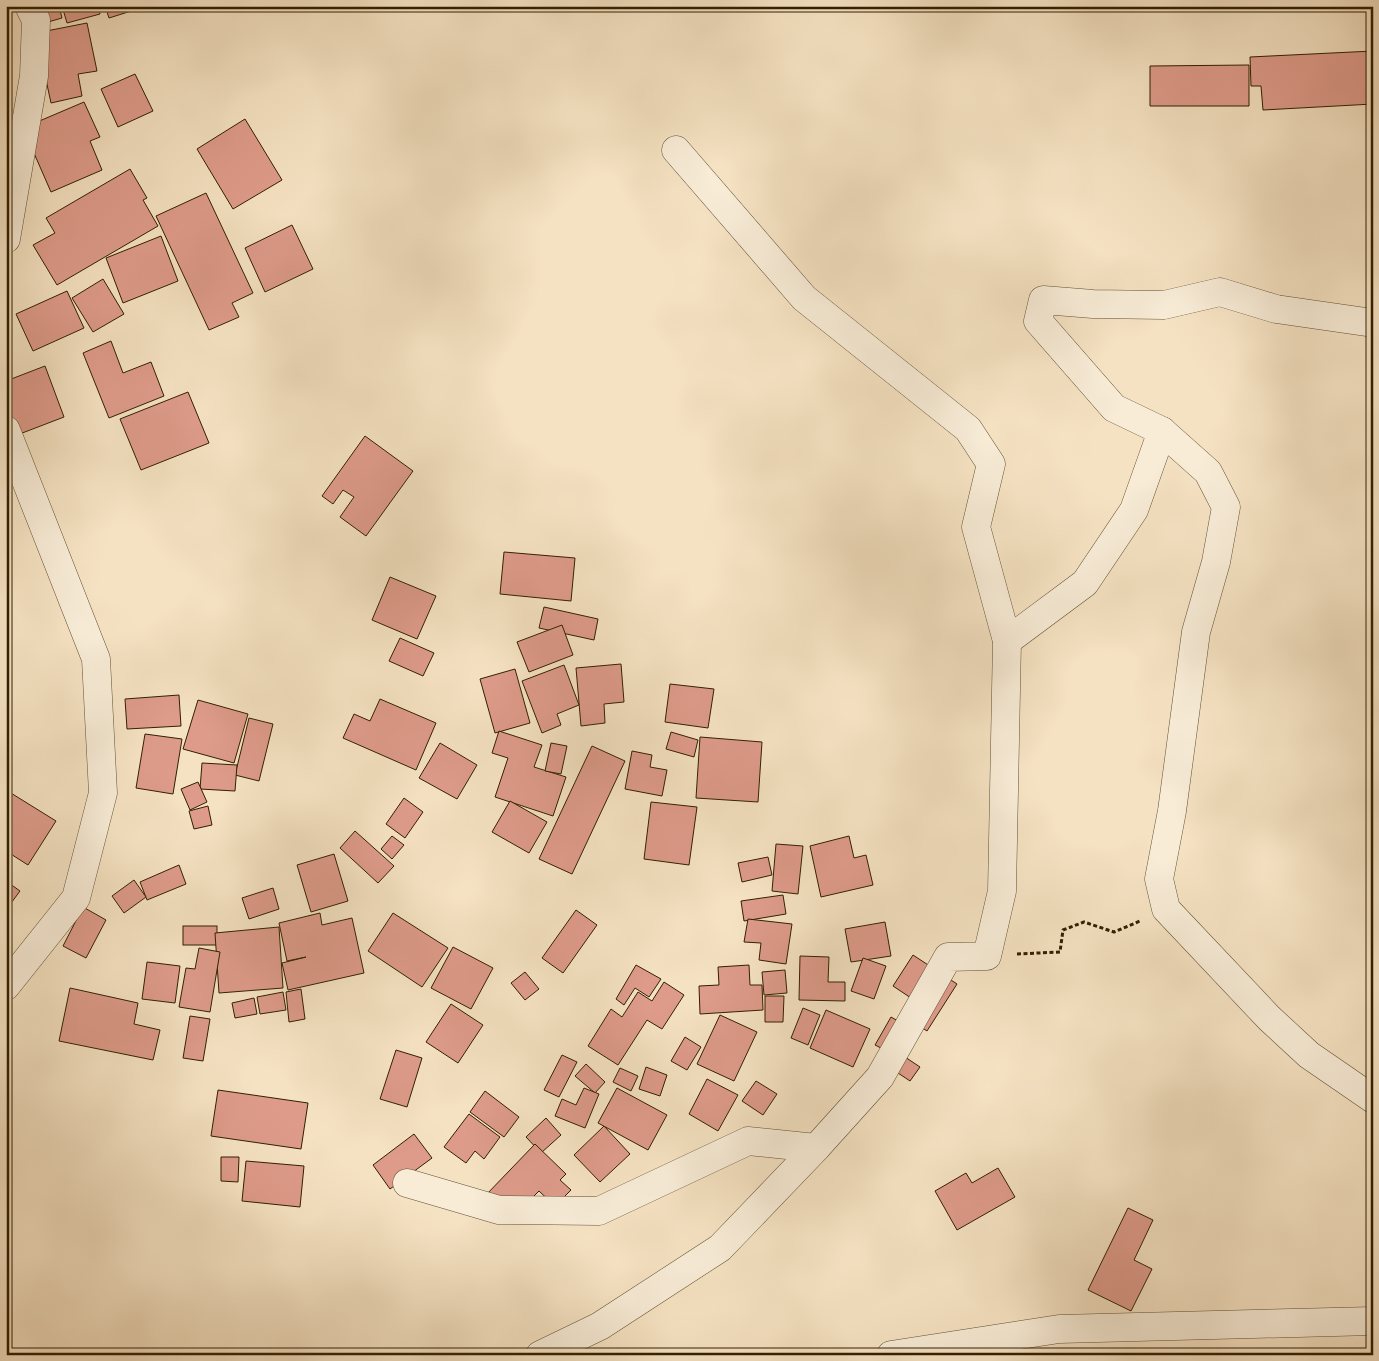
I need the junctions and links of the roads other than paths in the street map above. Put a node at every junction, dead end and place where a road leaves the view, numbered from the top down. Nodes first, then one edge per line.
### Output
1 (29, 6) edge
2 (676, 150) dead end
3 (6, 240) edge
4 (1373, 322) edge
5 (6, 430) edge
6 (1162, 431) junction
7 (1007, 641) junction
8 (6, 986) edge
9 (1373, 1099) edge
10 (816, 1148) junction
11 (407, 1183) dead end
12 (1373, 1321) edge
13 (540, 1355) edge
14 (892, 1355) edge

1 - 3 street
2 - 7 street
4 - 6 street
5 - 8 street
6 - 7 street
6 - 9 street
7 - 10 street
10 - 11 street
10 - 13 street
12 - 14 street

